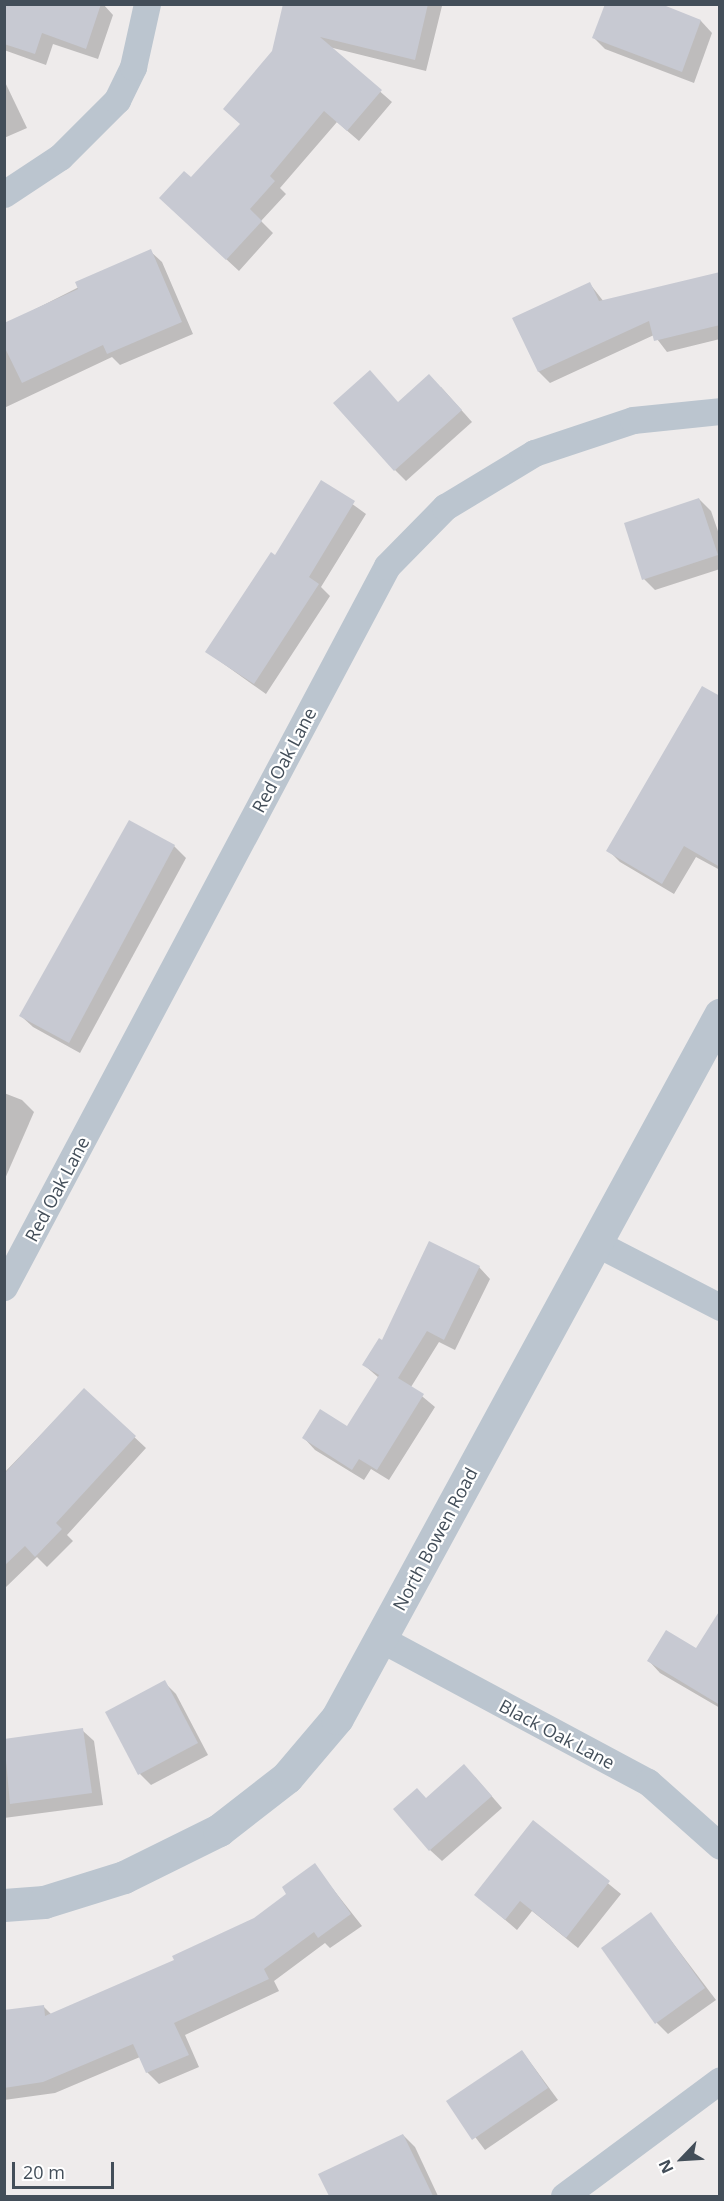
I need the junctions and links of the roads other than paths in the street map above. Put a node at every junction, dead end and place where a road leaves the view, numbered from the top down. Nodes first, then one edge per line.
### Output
1 (147, 4) edge
2 (4, 194) edge
3 (720, 411) edge
4 (720, 1015) edge
5 (594, 1242) junction
6 (4, 1287) edge
7 (720, 1307) edge
8 (381, 1639) junction
9 (720, 1846) edge
10 (4, 1905) edge
11 (720, 2080) edge
12 (564, 2196) edge

1 - 2 street
3 - 6 street, Red Oak Lane
4 - 5 street, North Bowen Road
5 - 7 street
5 - 8 street, North Bowen Road
8 - 9 street, Black Oak Lane
8 - 10 street, North Bowen Road
11 - 12 street

